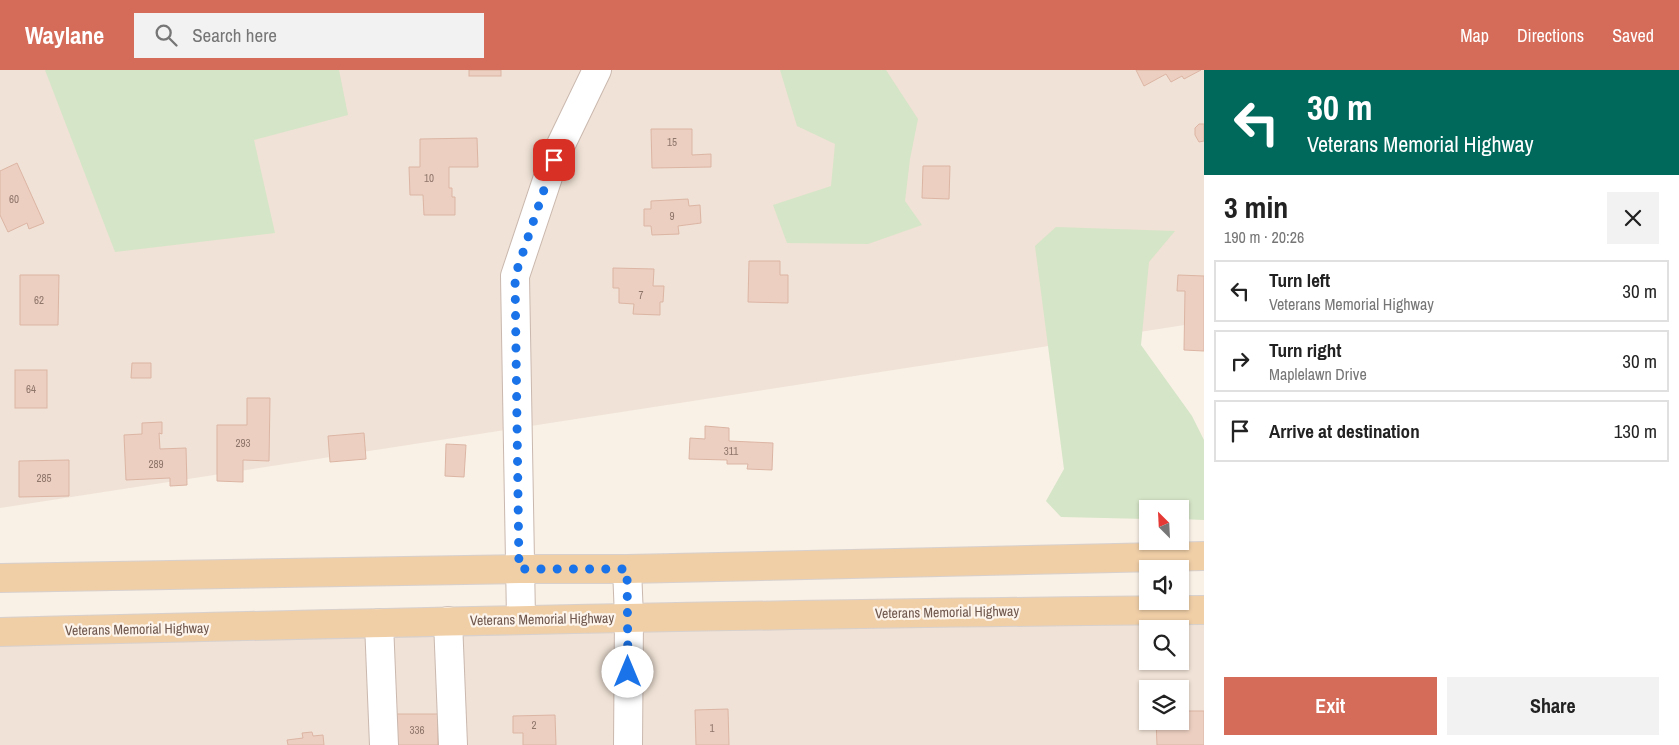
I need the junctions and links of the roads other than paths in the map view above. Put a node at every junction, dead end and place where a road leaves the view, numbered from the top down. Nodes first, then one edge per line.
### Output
1 (597, 70) edge
2 (1204, 556) edge
3 (519, 569) junction
4 (627, 569) junction
5 (0, 578) edge
6 (1204, 610) edge
7 (629, 617) junction
8 (521, 620) junction
9 (448, 621) junction
10 (379, 623) junction
11 (0, 632) edge
12 (384, 745) edge
13 (453, 745) edge
14 (628, 745) edge

1 - 3 street
2 - 4 main road
3 - 4 main road
3 - 5 main road
3 - 8 street
4 - 7 street
6 - 7 main road, Veterans Memorial Highway
7 - 8 main road, Veterans Memorial Highway
7 - 14 street
8 - 9 main road, Veterans Memorial Highway
9 - 10 main road, Veterans Memorial Highway
9 - 13 street
10 - 11 main road, Veterans Memorial Highway
10 - 12 street

